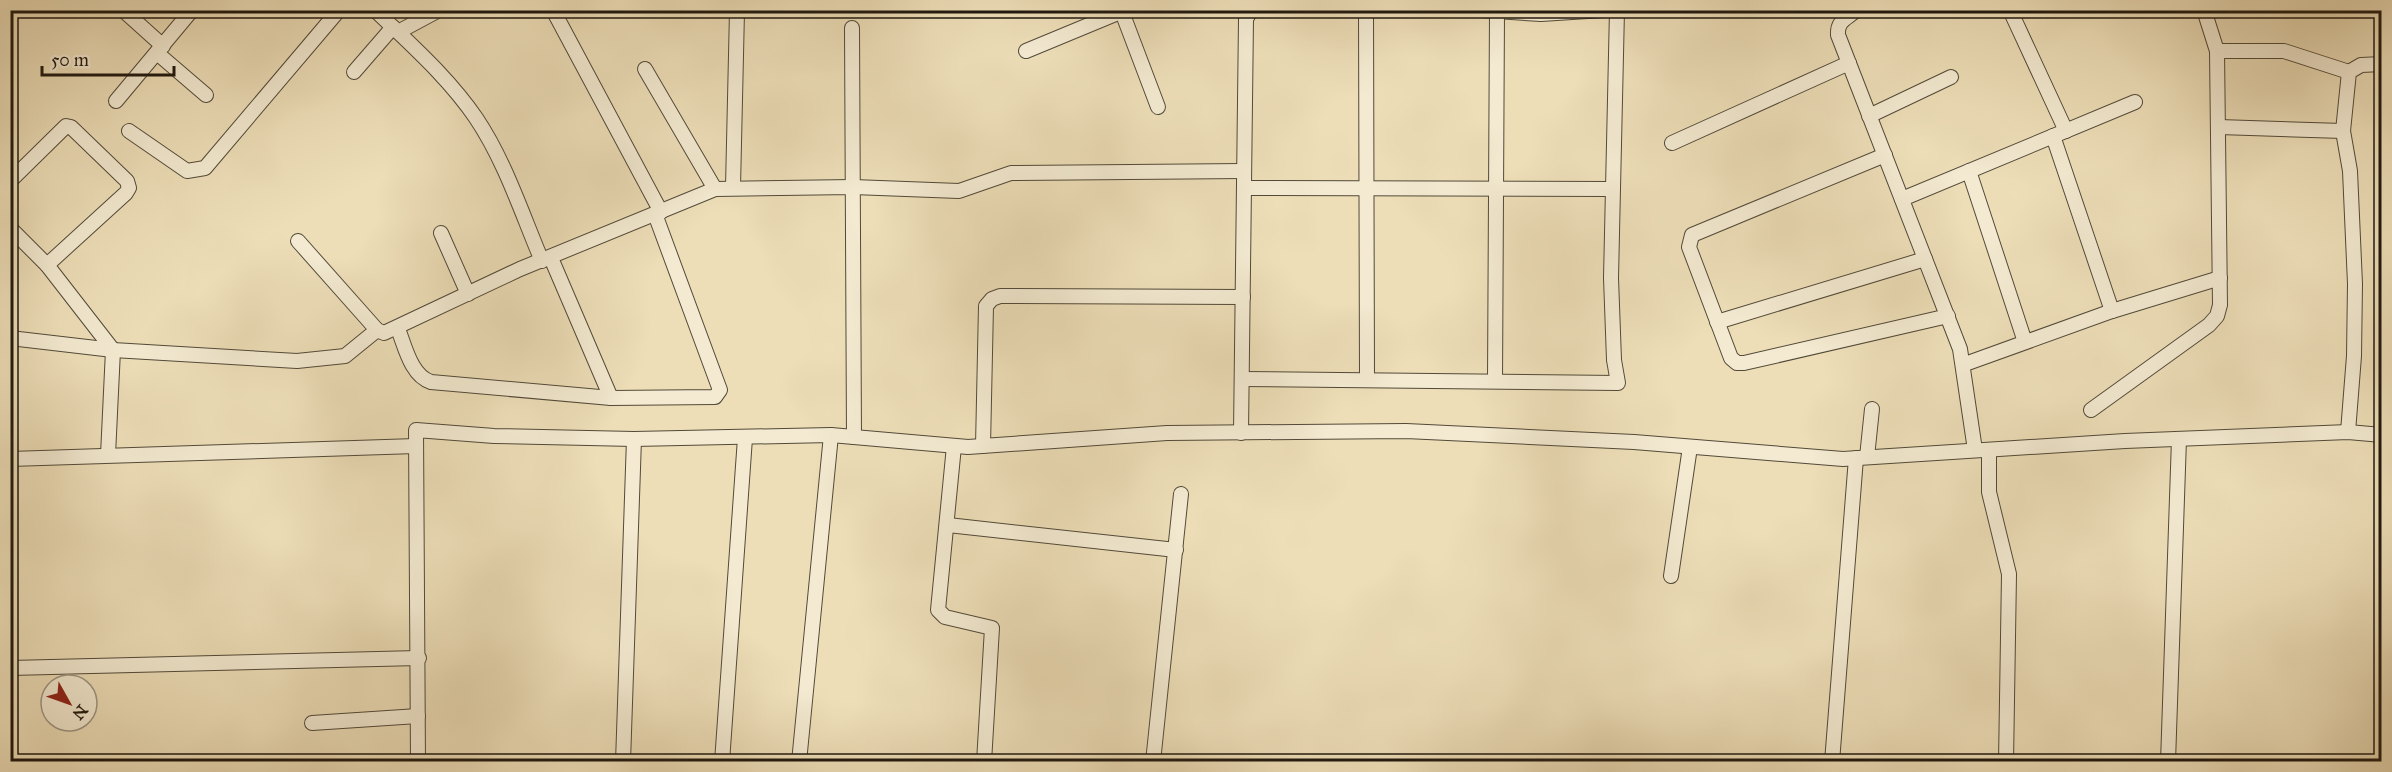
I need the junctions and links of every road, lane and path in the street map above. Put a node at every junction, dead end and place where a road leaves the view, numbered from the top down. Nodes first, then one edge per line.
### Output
1 (123, 10) edge
2 (192, 10) edge
3 (339, 10) edge
4 (375, 10) edge
5 (439, 10) edge
6 (553, 10) edge
7 (1251, 10) edge
8 (1303, 10) edge
9 (1422, 10) edge
10 (1481, 10) edge
11 (1603, 10) edge
12 (1617, 10) edge
13 (1856, 10) edge
14 (2010, 10) edge
15 (2204, 10) edge
16 (1123, 11) edge
17 (1366, 11) edge
18 (1497, 11) edge
19 (738, 12) edge
20 (852, 28) dead end
21 (396, 30) junction
22 (160, 49) junction
23 (1026, 51) dead end
24 (2217, 51) junction
25 (1849, 63) junction
26 (2382, 64) edge
27 (645, 69) dead end
28 (354, 72) dead end
29 (2349, 72) junction
30 (1951, 77) dead end
31 (206, 95) dead end
32 (116, 101) dead end
33 (2135, 102) dead end
34 (1158, 107) dead end
35 (1869, 116) junction
36 (2219, 127) junction
37 (129, 130) dead end
38 (2066, 131) junction
39 (2343, 131) junction
40 (2053, 136) junction
41 (1672, 143) dead end
42 (1885, 154) junction
43 (1244, 171) junction
44 (1969, 171) junction
45 (10, 181) edge
46 (853, 187) junction
47 (734, 188) junction
48 (1244, 188) junction
49 (1368, 188) junction
50 (1494, 188) junction
51 (715, 189) junction
52 (1612, 189) junction
53 (1902, 199) junction
54 (658, 213) junction
55 (10, 228) edge
56 (441, 233) dead end
57 (298, 242) dead end
58 (1925, 259) junction
59 (546, 260) junction
60 (46, 265) junction
61 (2220, 278) junction
62 (468, 294) junction
63 (1243, 297) junction
64 (2112, 311) junction
65 (1948, 316) junction
66 (1717, 322) junction
67 (398, 328) junction
68 (377, 330) junction
69 (10, 338) edge
70 (2025, 342) junction
71 (113, 350) junction
72 (1965, 364) junction
73 (1242, 379) junction
74 (1366, 380) junction
75 (1495, 381) junction
76 (611, 398) junction
77 (1872, 409) dead end
78 (2091, 410) dead end
79 (2348, 432) junction
80 (1241, 433) junction
81 (831, 435) junction
82 (2382, 435) edge
83 (854, 437) junction
84 (745, 438) junction
85 (2179, 439) junction
86 (634, 440) junction
87 (416, 446) junction
88 (954, 446) junction
89 (983, 446) junction
90 (1690, 447) junction
91 (1982, 451) junction
92 (108, 455) junction
93 (1862, 457) junction
94 (10, 459) edge
95 (1181, 494) dead end
96 (948, 525) junction
97 (1176, 550) junction
98 (1671, 576) dead end
99 (419, 658) junction
100 (10, 668) edge
101 (418, 716) junction
102 (312, 723) dead end
103 (418, 762) edge
104 (623, 762) edge
105 (722, 762) edge
106 (799, 762) edge
107 (984, 762) edge
108 (1153, 762) edge
109 (1832, 762) edge
110 (2006, 762) edge
111 (2169, 762) edge

1 - 22 street
2 - 22 street
3 - 37 street
4 - 21 street
5 - 21 street
6 - 54 street
7 - 43 street
8 - 17 street
9 - 17 street
10 - 18 street
11 - 18 street
12 - 52 street
13 - 25 street
14 - 38 street
15 - 24 street
16 - 23 street
16 - 34 street
17 - 49 street
18 - 50 street
19 - 47 street
20 - 46 street
21 - 28 street
21 - 59 street
22 - 31 street
22 - 32 street
24 - 29 street
24 - 36 street
25 - 35 street
25 - 41 street
26 - 29 street
27 - 51 street
29 - 39 street
30 - 35 street
33 - 38 street
35 - 42 street
36 - 39 street
36 - 61 street
38 - 40 street
39 - 79 street
40 - 44 street
40 - 64 street
42 - 53 street
42 - 66 street
43 - 46 street
43 - 48 street
44 - 53 street
44 - 70 street
45 - 60 street
46 - 47 street
46 - 83 street
47 - 51 street
48 - 49 street
48 - 63 street
49 - 50 street
49 - 74 street
50 - 52 street
50 - 75 street
51 - 54 street
52 - 75 street
53 - 58 street
54 - 59 street
54 - 76 street
55 - 60 street
56 - 62 street
57 - 68 street
58 - 65 street
58 - 66 street
59 - 62 street
59 - 76 street
60 - 71 street
61 - 64 street
61 - 78 street
62 - 67 street
63 - 73 street
63 - 89 street
64 - 70 street
65 - 66 street
65 - 72 street
67 - 68 street
67 - 76 street
68 - 71 street
69 - 71 street
70 - 72 street
71 - 92 street
72 - 91 street
73 - 74 street
73 - 80 street
74 - 75 street
77 - 93 street
79 - 82 street
79 - 85 street
80 - 89 street
80 - 90 street
81 - 83 street
81 - 84 street
81 - 106 street
83 - 88 street
84 - 86 street
84 - 105 street
85 - 91 street
85 - 111 street
86 - 87 street
86 - 104 street
87 - 92 street
87 - 99 street
88 - 89 street
88 - 96 street
90 - 93 street
90 - 98 street
91 - 93 street
91 - 110 street
92 - 94 street
93 - 109 street
95 - 97 street
96 - 97 street
96 - 107 street
97 - 108 street
99 - 100 street
99 - 101 street
101 - 102 street
101 - 103 street

